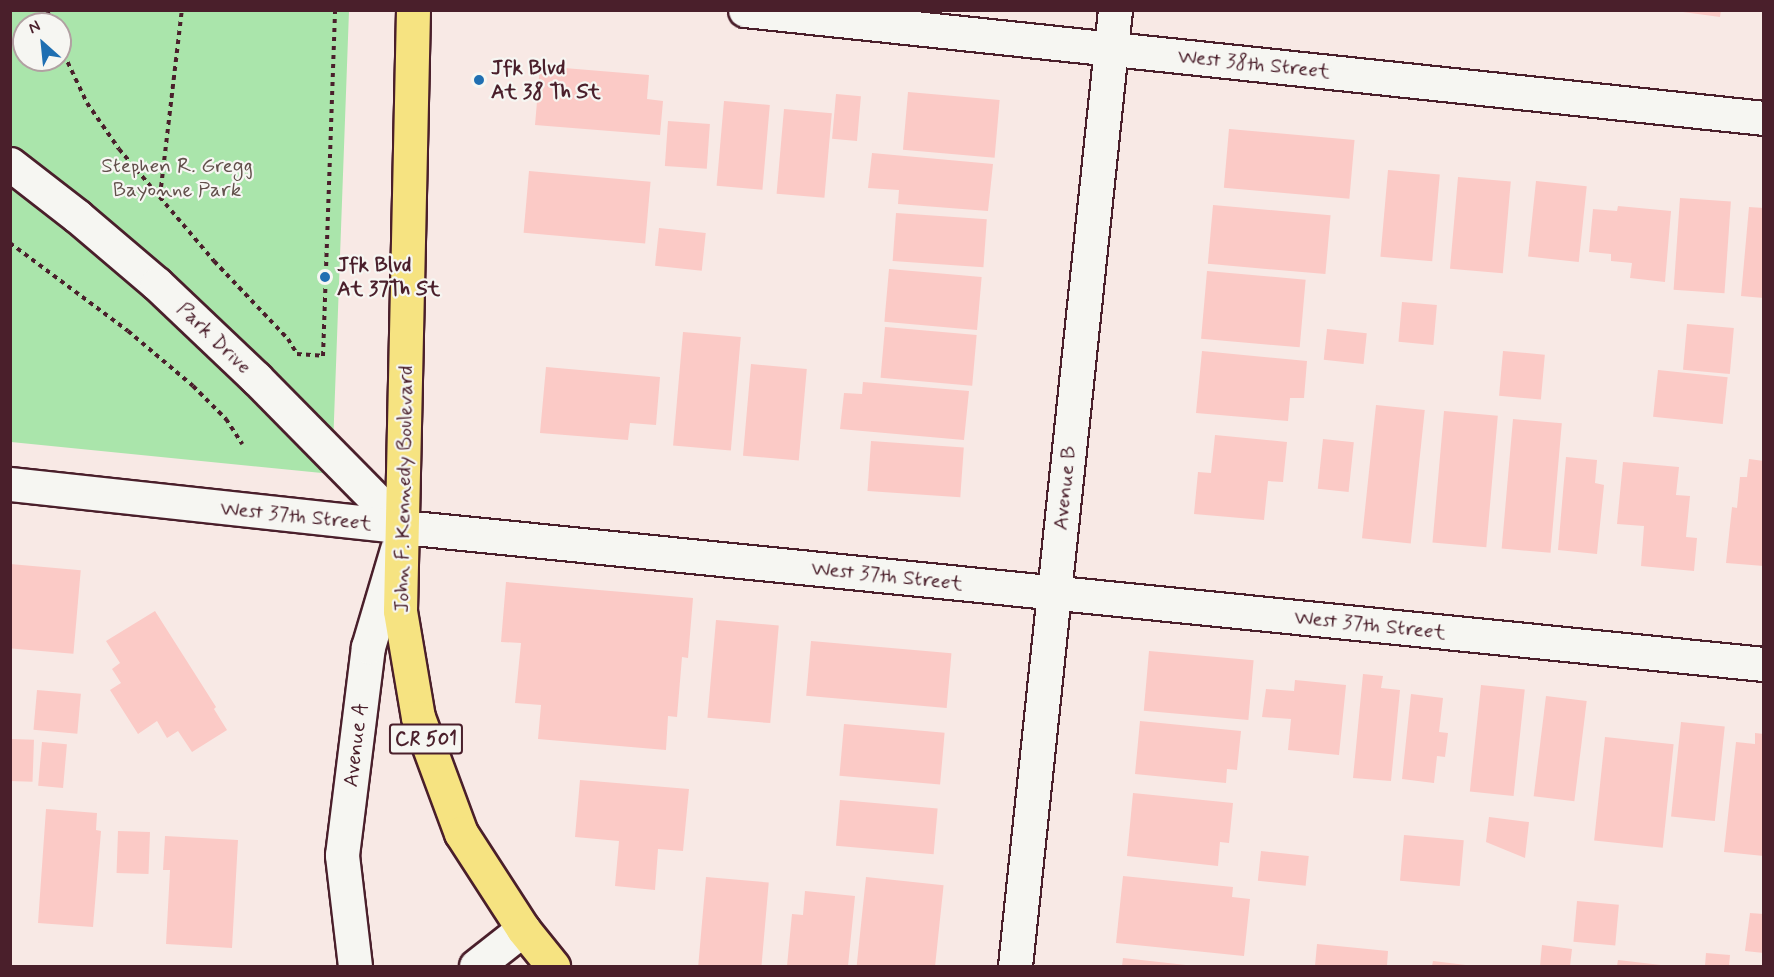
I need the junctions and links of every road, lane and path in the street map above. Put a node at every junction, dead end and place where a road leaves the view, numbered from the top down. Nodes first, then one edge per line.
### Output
1 (182, 10) edge
2 (335, 10) edge
3 (413, 10) edge
4 (745, 10) edge
5 (1114, 10) edge
6 (1111, 49) junction
7 (72, 71) edge
8 (1764, 118) edge
9 (10, 164) edge
10 (160, 197) junction
11 (10, 243) edge
12 (242, 444) dead end
13 (10, 484) edge
14 (403, 527) junction
15 (1054, 593) junction
16 (1764, 664) edge
17 (523, 929) junction
18 (355, 966) edge
19 (476, 966) edge
20 (553, 966) edge
21 (1015, 966) edge

1 - 10 path
2 - 10 path
3 - 14 main road, John F. Kennedy Boulevard / CR 501
4 - 6 street, West 38th Street
5 - 6 street, Avenue B
6 - 8 street, West 38th Street
6 - 15 street, Avenue B
7 - 10 path
9 - 14 street, Park Drive
11 - 12 path
13 - 14 street, West 37th Street
14 - 15 street, West 37th Street
14 - 17 main road, John F. Kennedy Boulevard / CR 501
14 - 18 street, Avenue A
15 - 16 street, West 37th Street
15 - 21 street, Avenue B
17 - 19 street
17 - 20 main road, John F. Kennedy Boulevard / CR 501

